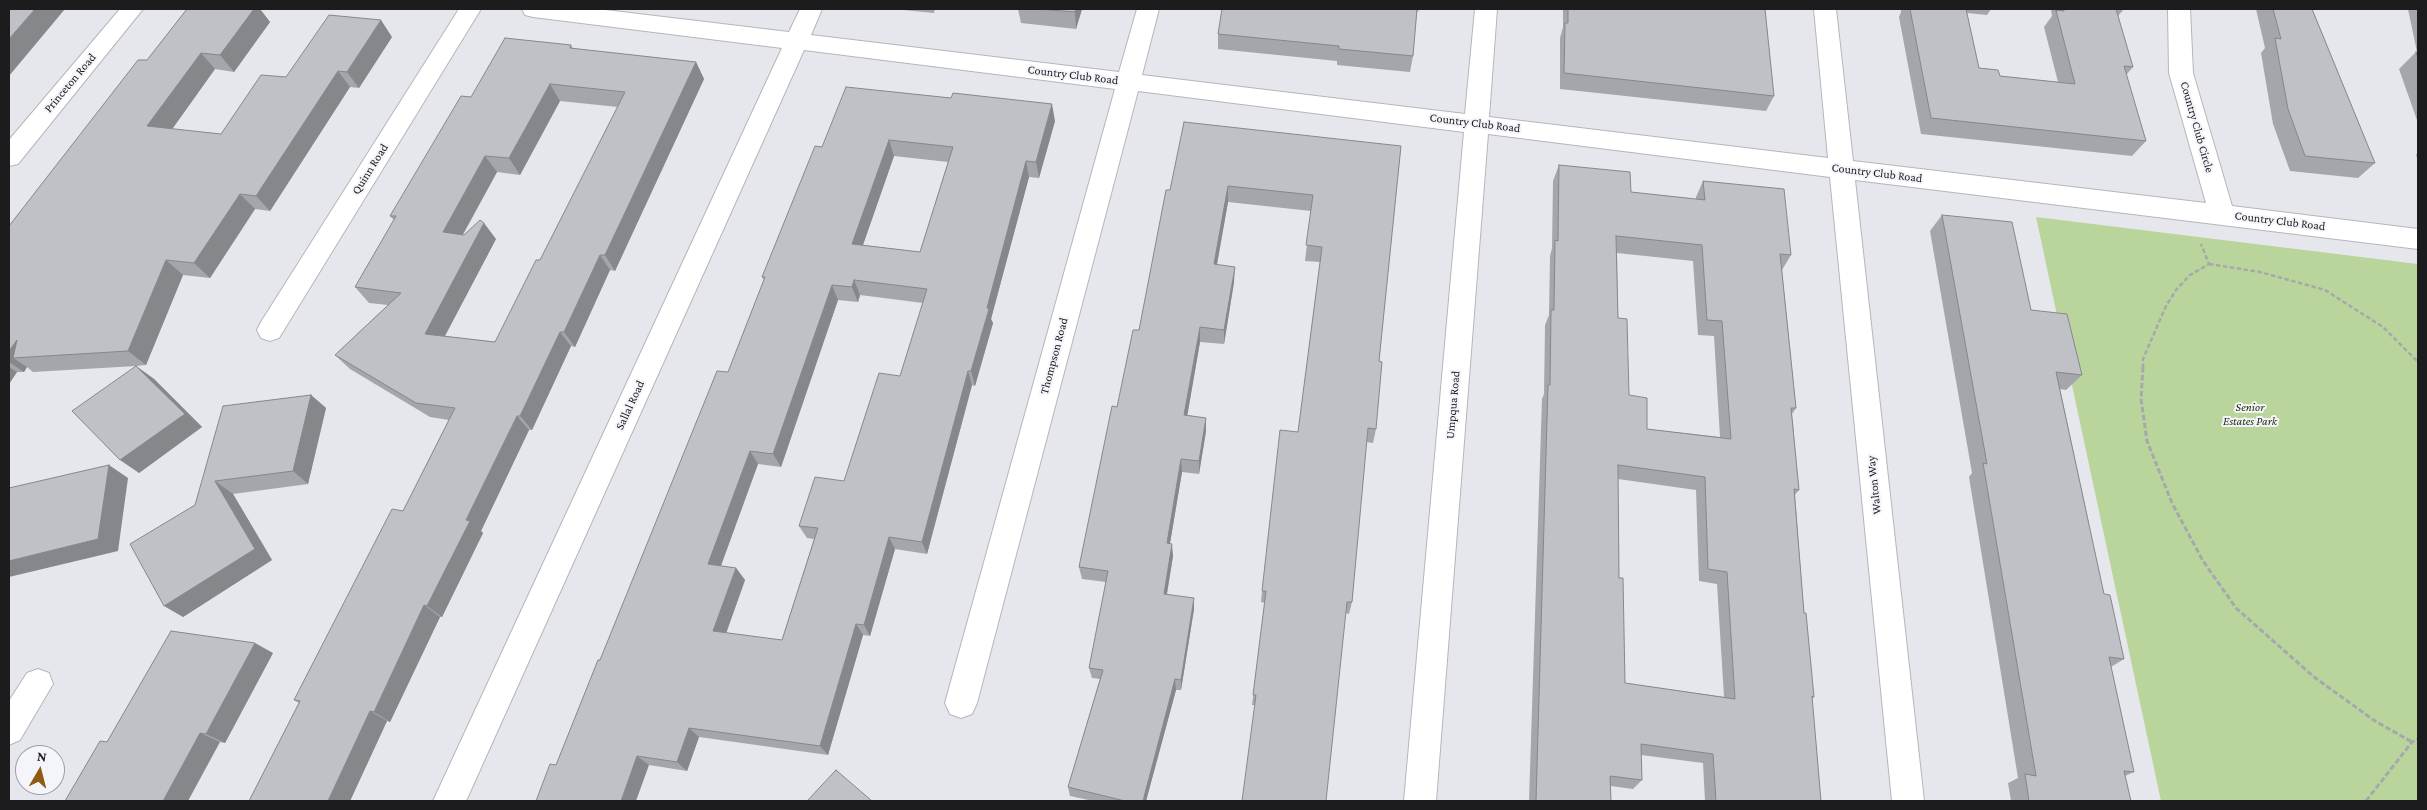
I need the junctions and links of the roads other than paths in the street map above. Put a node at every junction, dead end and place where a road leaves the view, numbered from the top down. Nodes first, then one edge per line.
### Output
1 (132, 9) edge
2 (470, 9) edge
3 (532, 9) edge
4 (811, 9) edge
5 (1148, 9) edge
6 (1486, 9) edge
7 (1825, 9) edge
8 (2179, 9) edge
9 (796, 41) junction
10 (1128, 82) junction
11 (1476, 123) junction
12 (9, 157) edge
13 (1840, 169) junction
14 (2222, 214) junction
15 (2418, 239) edge
16 (270, 330) dead end
17 (38, 684) dead end
18 (961, 703) dead end
19 (9, 729) edge
20 (449, 801) edge
21 (1420, 801) edge
22 (1908, 801) edge

1 - 12 street, Princeton Road
2 - 16 street, Quinn Road
3 - 9 street, Country Club Road
4 - 9 street, Sallal Road
5 - 10 street, Thompson Road
6 - 11 street, Umpqua Road
7 - 13 street
8 - 14 street, Country Club Circle
9 - 10 street, Country Club Road
9 - 20 street, Sallal Road
10 - 11 street, Country Club Road
10 - 18 street, Thompson Road
11 - 13 street, Country Club Road
11 - 21 street, Umpqua Road
13 - 14 street, Country Club Road
13 - 22 street, Walton Way
14 - 15 street, Country Club Road
17 - 19 street

